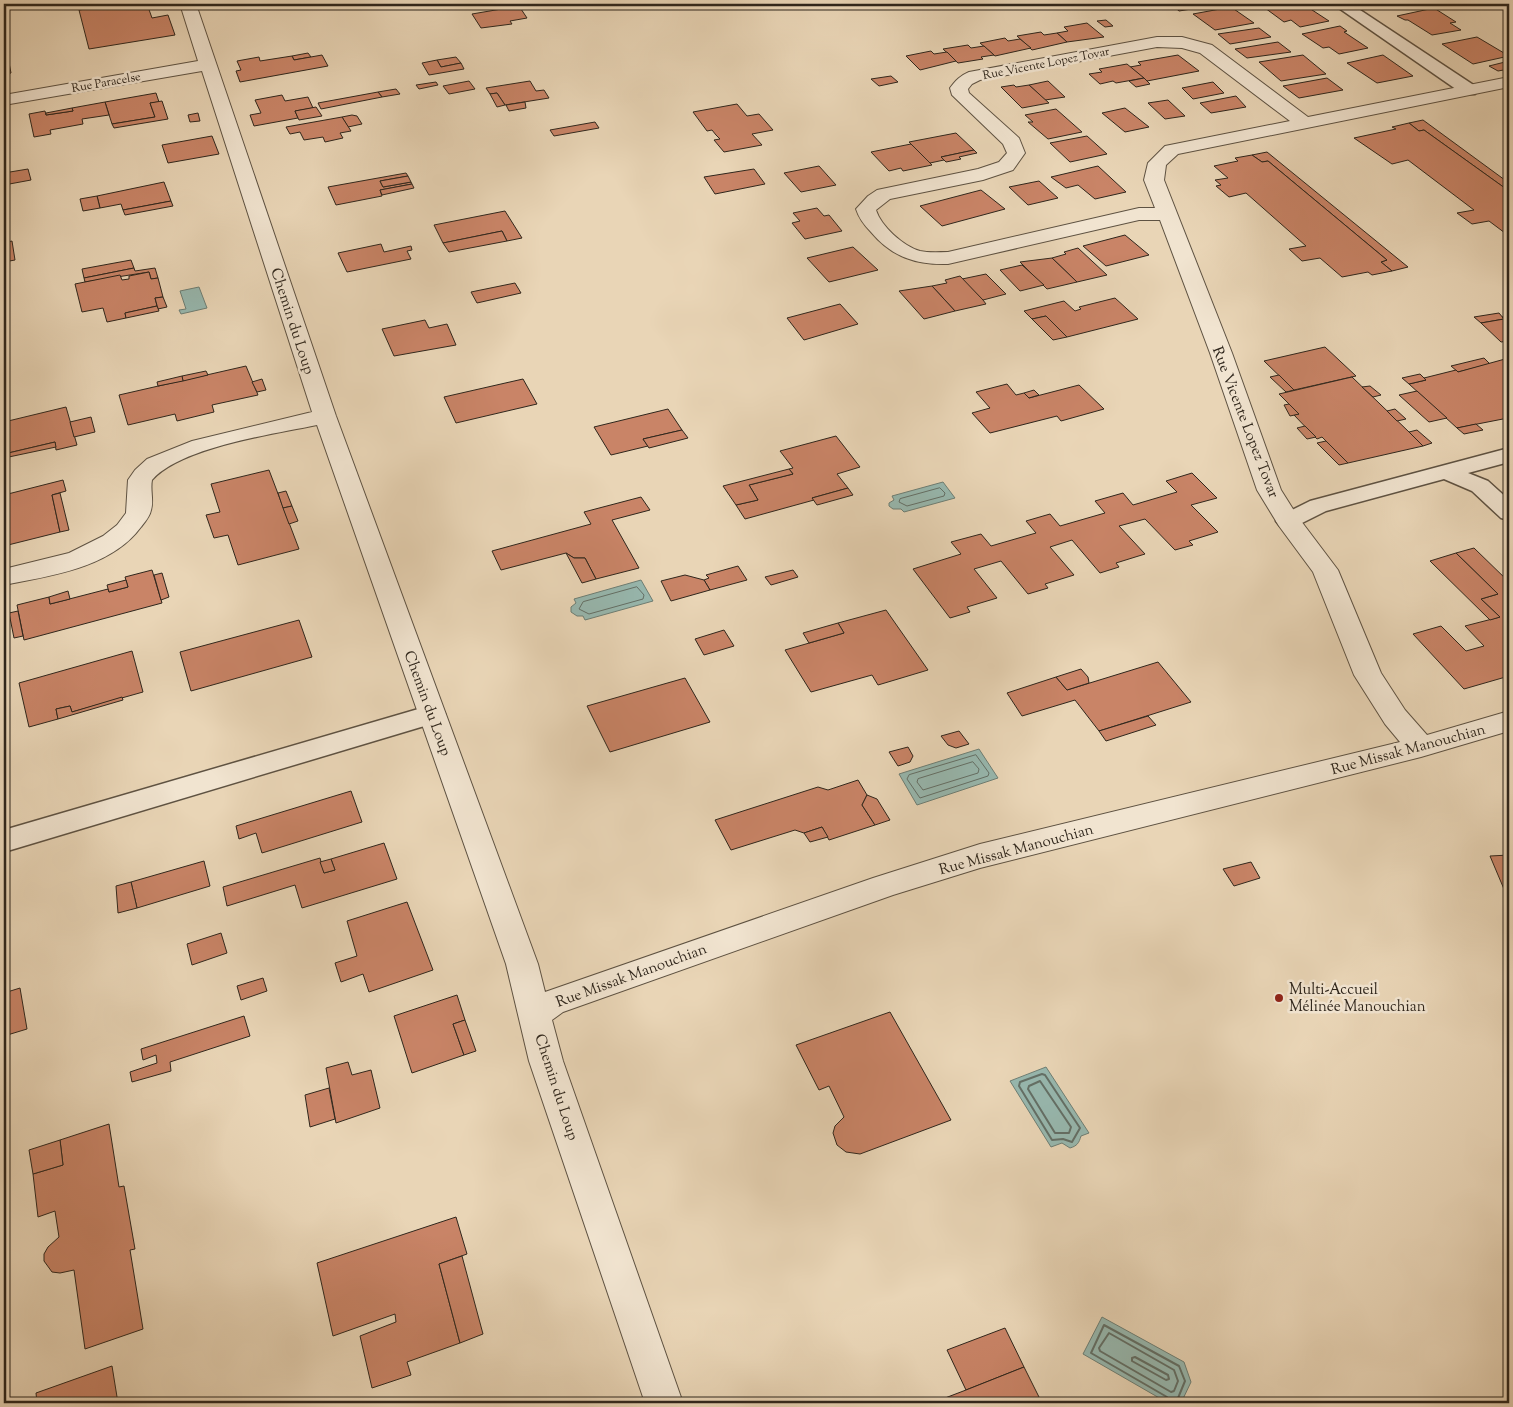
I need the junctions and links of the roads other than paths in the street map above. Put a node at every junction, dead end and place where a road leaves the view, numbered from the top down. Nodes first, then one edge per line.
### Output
1 (188, 4) edge
2 (1341, 4) edge
3 (208, 65) junction
4 (1509, 82) edge
5 (1468, 90) junction
6 (4, 100) edge
7 (1303, 122) junction
8 (1168, 214) junction
9 (325, 416) junction
10 (1509, 455) edge
11 (1449, 473) junction
12 (1509, 513) edge
13 (1288, 521) junction
14 (4, 577) edge
15 (432, 714) junction
16 (1509, 721) edge
17 (1421, 747) junction
18 (4, 841) edge
19 (535, 1015) junction
20 (664, 1403) edge

1 - 3 street, Chemin du Loup
2 - 5 lane
3 - 6 street, Rue Paracelse
3 - 9 street, Chemin du Loup
4 - 5 street, Rue Vicente Lopez Tovar
5 - 7 street, Rue Vicente Lopez Tovar
7 - 8 street, Rue Vicente Lopez Tovar
7 - 8 street, Rue Vicente Lopez Tovar
8 - 13 street, Rue Vicente Lopez Tovar
9 - 14 street
9 - 15 street, Chemin du Loup
10 - 11 lane
11 - 12 lane
11 - 13 lane
13 - 17 street, Rue Vicente Lopez Tovar
15 - 18 lane
15 - 19 street, Chemin du Loup
16 - 17 street, Rue Missak Manouchian
17 - 19 street, Rue Missak Manouchian
19 - 20 street, Chemin du Loup

